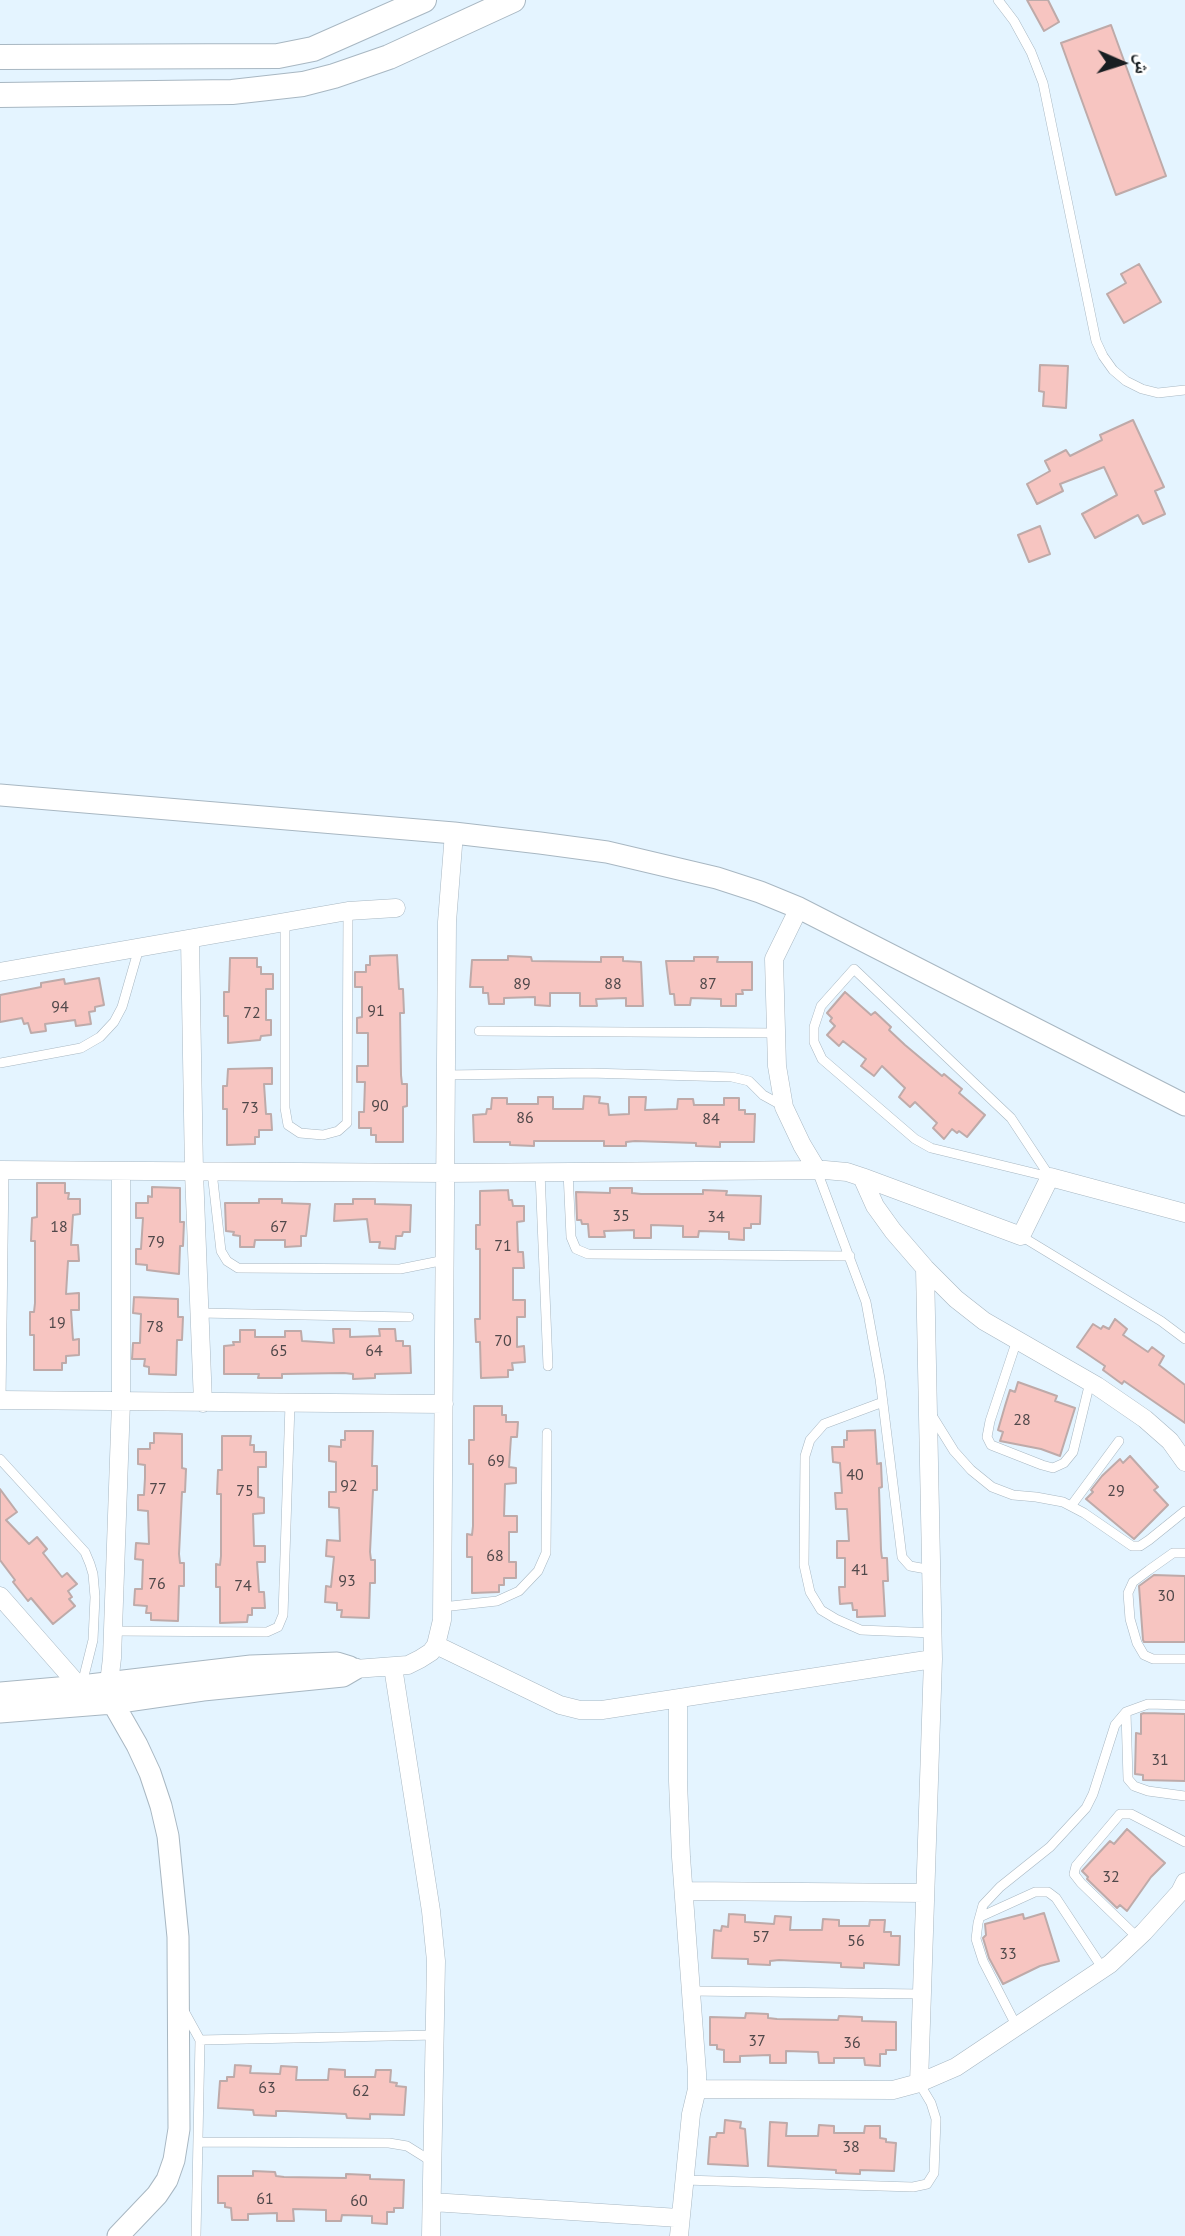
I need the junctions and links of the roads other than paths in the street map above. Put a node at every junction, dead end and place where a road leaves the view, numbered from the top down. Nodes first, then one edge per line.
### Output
1 (424, 0) edge
2 (513, 0) edge
3 (998, 0) edge
4 (0, 57) edge
5 (0, 95) edge
6 (1185, 390) edge
7 (0, 795) edge
8 (454, 833) junction
9 (396, 908) dead end
10 (799, 908) junction
11 (348, 911) junction
12 (285, 922) junction
13 (190, 939) junction
14 (139, 948) junction
15 (0, 972) edge
16 (479, 1031) dead end
17 (776, 1033) junction
18 (0, 1063) edge
19 (446, 1076) junction
20 (1185, 1105) edge
21 (784, 1107) junction
22 (2, 1170) edge
23 (817, 1170) junction
24 (121, 1171) junction
25 (203, 1172) junction
26 (540, 1172) junction
27 (568, 1172) junction
28 (445, 1173) junction
29 (862, 1177) junction
30 (1050, 1177) junction
31 (1185, 1213) edge
32 (1021, 1236) junction
33 (850, 1256) junction
34 (444, 1259) junction
35 (925, 1268) junction
36 (200, 1313) junction
37 (409, 1317) dead end
38 (1017, 1339) junction
39 (1185, 1339) edge
40 (548, 1366) dead end
41 (1090, 1382) junction
42 (0, 1400) edge
43 (121, 1402) junction
44 (883, 1402) junction
45 (203, 1403) junction
46 (289, 1404) junction
47 (444, 1404) junction
48 (928, 1409) junction
49 (547, 1433) dead end
50 (1119, 1441) dead end
51 (0, 1459) edge
52 (1185, 1462) edge
53 (1071, 1506) junction
54 (1185, 1511) edge
55 (1185, 1553) edge
56 (932, 1570) junction
57 (0, 1596) edge
58 (442, 1607) junction
59 (113, 1631) junction
60 (933, 1633) junction
61 (436, 1645) junction
62 (933, 1659) junction
63 (1185, 1659) edge
64 (393, 1667) junction
65 (355, 1669) joint
66 (80, 1686) junction
67 (0, 1693) edge
68 (111, 1693) junction
69 (678, 1699) junction
70 (1185, 1705) edge
71 (0, 1712) edge
72 (1126, 1712) junction
73 (1185, 1796) edge
74 (1185, 1842) edge
75 (1185, 1882) edge
76 (684, 1891) junction
77 (925, 1893) junction
78 (980, 1917) junction
79 (1138, 1938) junction
80 (1103, 1969) junction
81 (691, 1991) junction
82 (922, 1994) junction
83 (178, 2003) junction
84 (1017, 2027) junction
85 (436, 2035) junction
86 (200, 2040) junction
87 (919, 2083) junction
88 (697, 2089) junction
89 (199, 2142) junction
90 (433, 2161) junction
91 (684, 2180) junction
92 (432, 2202) junction
93 (679, 2227) edge
94 (118, 2236) edge
95 (196, 2236) edge
96 (431, 2236) edge

1 - 4 main road
2 - 5 main road
3 - 6 lane
7 - 8 street
8 - 10 street
8 - 19 street
9 - 11 street
10 - 17 street
10 - 20 street
11 - 12 street
11 - 12 lane
12 - 13 street
13 - 14 street
13 - 25 street
14 - 15 street
14 - 18 lane
16 - 17 lane
17 - 21 street
19 - 21 lane
19 - 28 street
21 - 23 street
22 - 24 street
22 - 42 lane
23 - 27 street
23 - 29 street
23 - 33 lane
24 - 25 street
24 - 43 street
25 - 28 street
25 - 34 lane
25 - 36 street
26 - 27 street
26 - 28 street
26 - 40 lane
27 - 33 lane
28 - 34 street
29 - 32 street
29 - 35 street
30 - 30 lane
30 - 31 street
30 - 32 street
32 - 39 lane
33 - 44 lane
34 - 47 street
35 - 38 street
35 - 48 street
36 - 37 lane
36 - 45 street
38 - 41 street
38 - 41 lane
41 - 52 street
42 - 43 street
43 - 45 street
43 - 59 street
44 - 56 lane
44 - 60 lane
45 - 46 street
46 - 47 street
46 - 59 lane
47 - 58 street
48 - 53 lane
48 - 56 street
49 - 58 lane
50 - 53 lane
51 - 66 lane
53 - 54 lane
55 - 63 lane
56 - 60 street
57 - 66 street
58 - 61 street
59 - 68 street
60 - 62 street
61 - 64 street
61 - 69 street
62 - 69 street
62 - 77 street
64 - 65 street
64 - 85 street
65 - 68 street
66 - 67 street
66 - 68 street
68 - 71 street
68 - 83 street
69 - 76 street
70 - 72 lane
72 - 73 lane
72 - 78 lane
74 - 79 lane
75 - 79 street
76 - 77 street
76 - 81 street
77 - 82 street
78 - 80 lane
78 - 84 lane
79 - 80 street
80 - 84 street
81 - 82 lane
81 - 88 street
82 - 87 street
83 - 86 lane
83 - 94 street
84 - 87 street
85 - 86 lane
85 - 90 street
86 - 89 lane
87 - 88 street
87 - 91 lane
88 - 91 street
89 - 90 lane
89 - 95 lane
90 - 92 street
91 - 93 street
92 - 93 street
92 - 96 street

